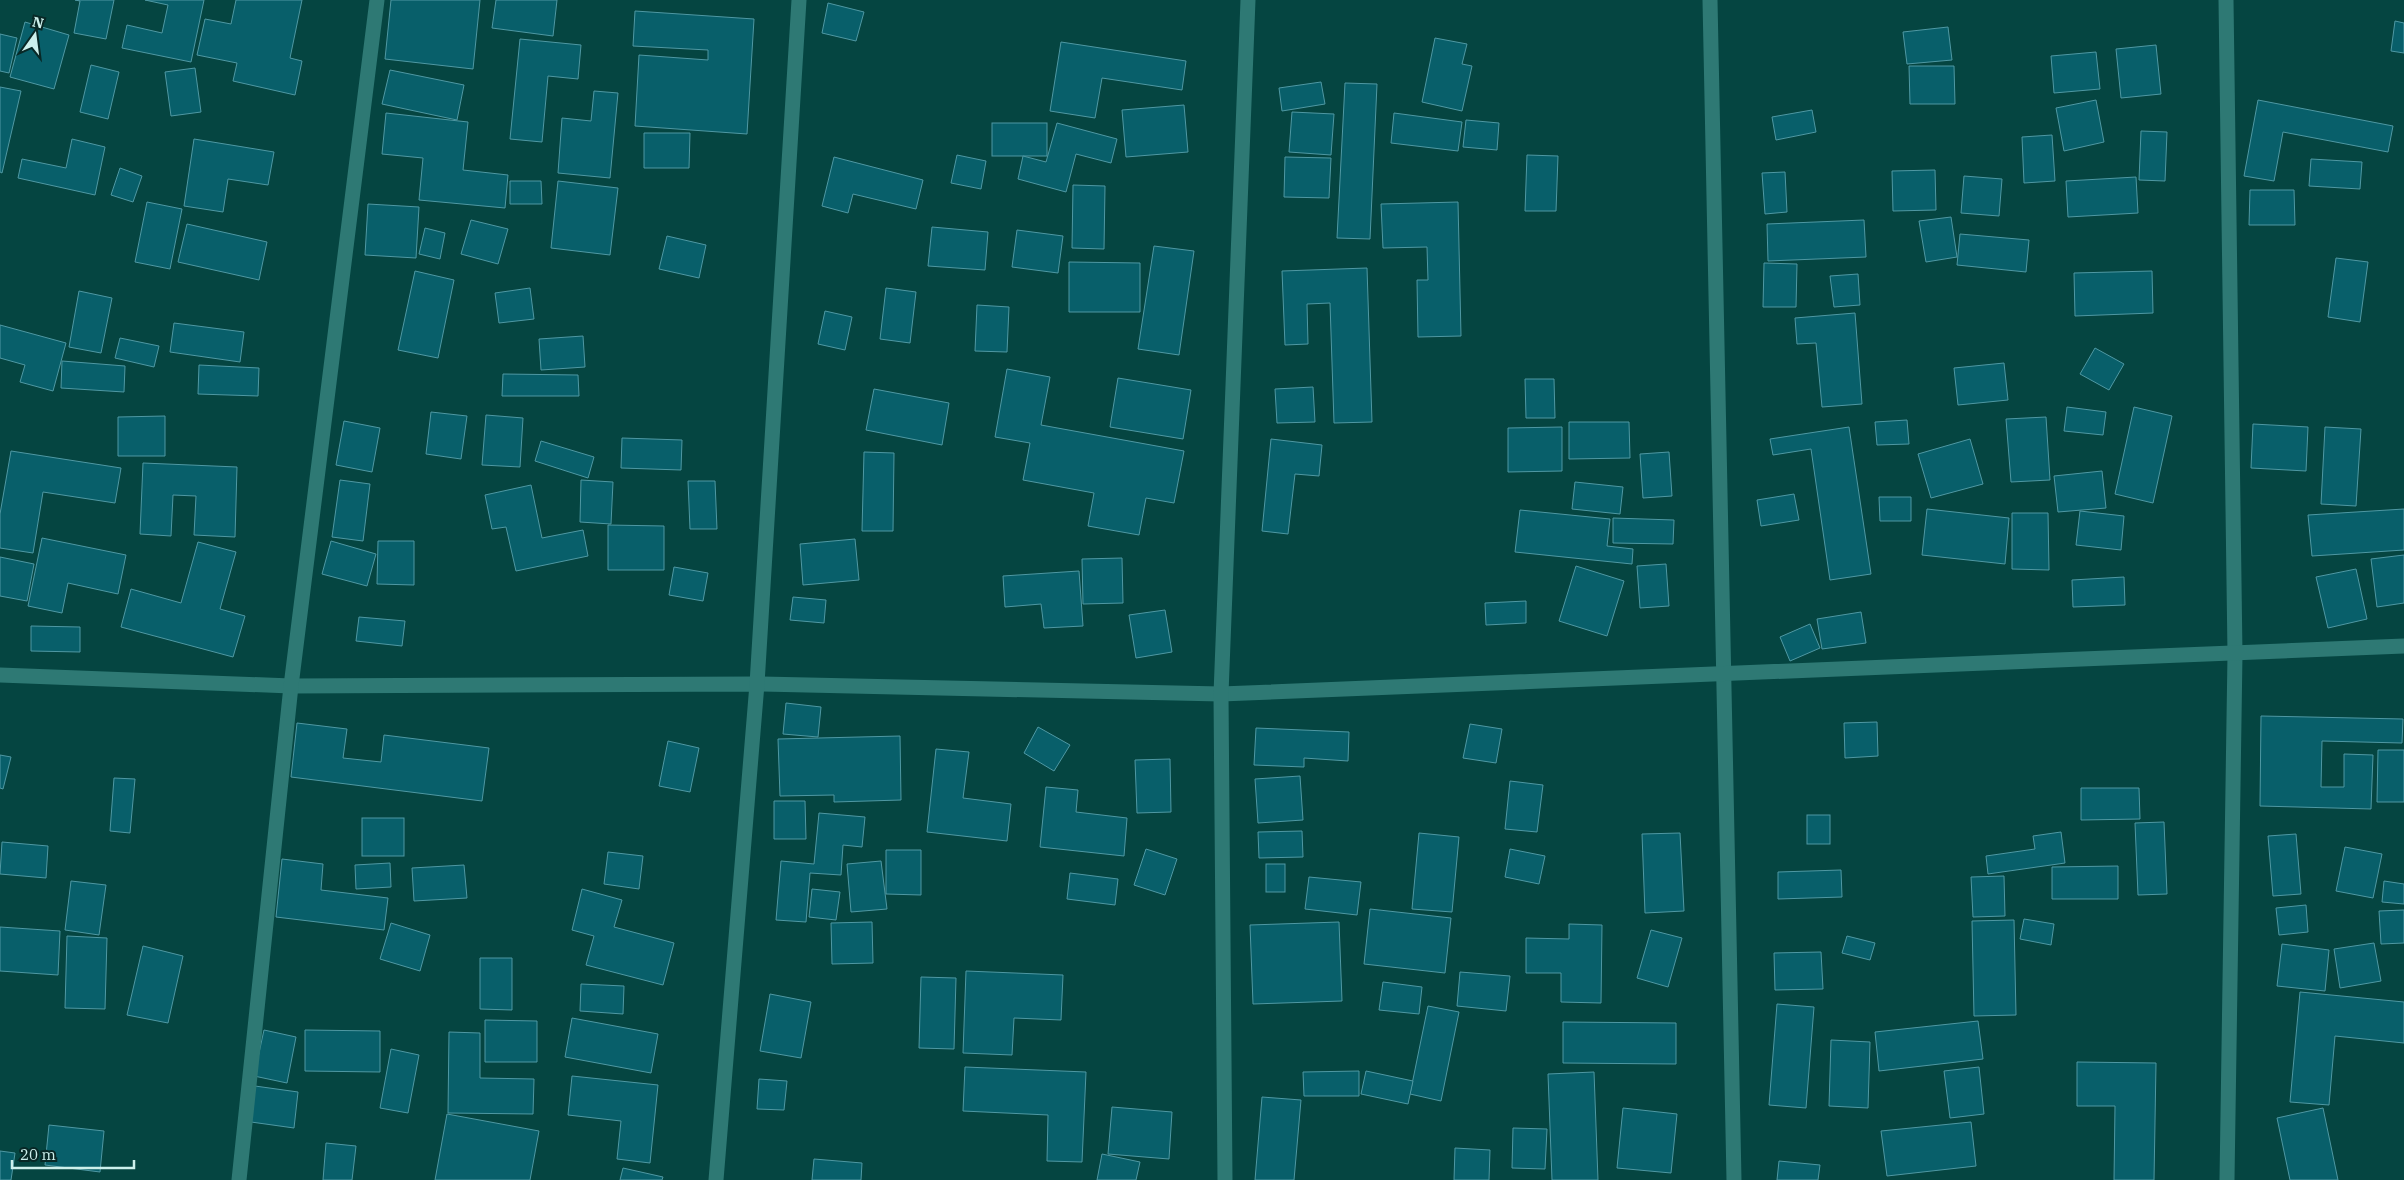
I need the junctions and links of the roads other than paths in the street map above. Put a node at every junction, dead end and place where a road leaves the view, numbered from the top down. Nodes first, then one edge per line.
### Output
1 (377, 0) edge
2 (799, 0) edge
3 (1248, 0) edge
4 (1710, 0) edge
5 (2226, 0) edge
6 (2404, 646) edge
7 (2235, 654) junction
8 (1722, 673) junction
9 (0, 674) edge
10 (757, 684) junction
11 (291, 686) junction
12 (1221, 694) junction
13 (239, 1180) edge
14 (716, 1180) edge
15 (1225, 1180) edge
16 (1734, 1180) edge
17 (2227, 1180) edge

1 - 11 street
2 - 10 street
3 - 12 street
4 - 8 street
5 - 7 street
6 - 7 street
7 - 8 street
7 - 17 street
8 - 12 street
8 - 16 street
9 - 11 street
10 - 11 street
10 - 12 street
10 - 14 street
11 - 13 street
12 - 15 street

